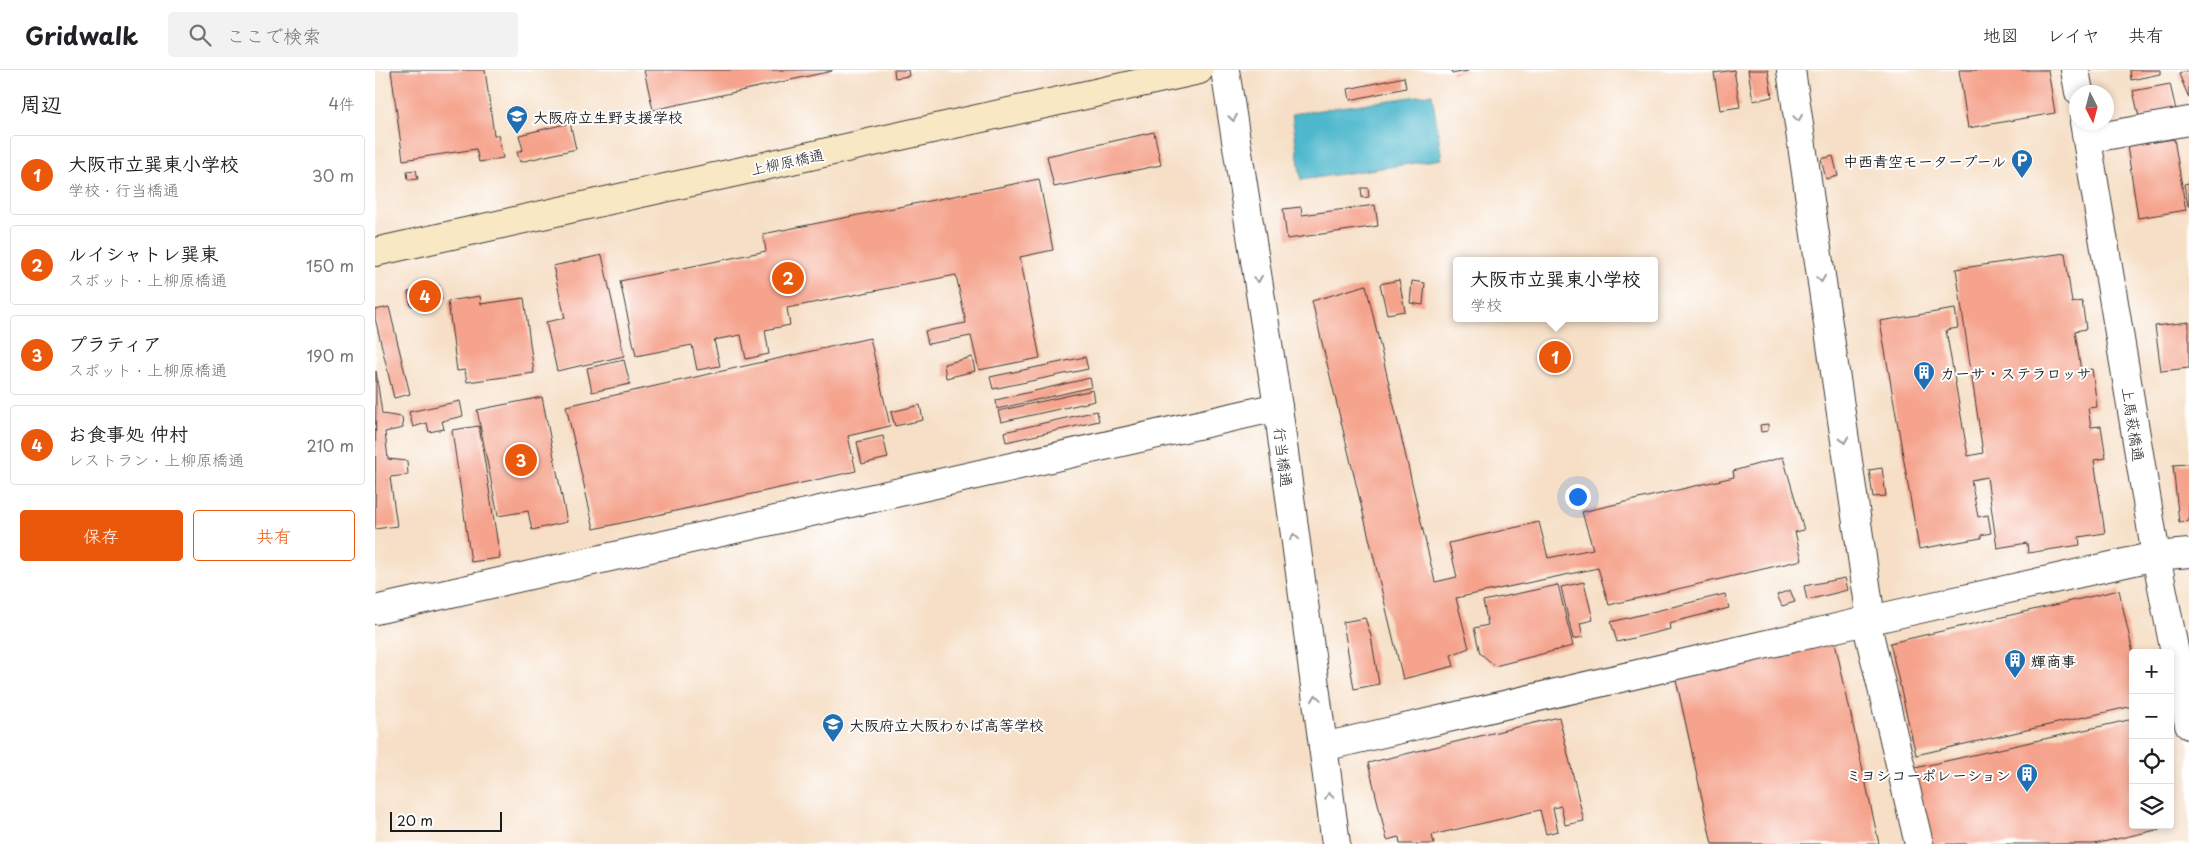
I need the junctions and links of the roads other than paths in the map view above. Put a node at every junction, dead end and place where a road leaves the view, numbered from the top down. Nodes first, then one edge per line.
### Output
1 (1199, 70) edge
2 (1225, 70) edge
3 (1791, 70) edge
4 (2075, 70) edge
5 (2078, 85) edge
6 (2189, 121) edge
7 (2085, 131) edge
8 (375, 252) edge
9 (1278, 407) junction
10 (2189, 553) edge
11 (2156, 556) junction
12 (375, 610) edge
13 (1868, 620) junction
14 (2189, 725) edge
15 (1323, 747) junction
16 (1336, 844) edge
17 (1919, 844) edge

1 - 8 street, 上柳原橋通
2 -> 9 street, 行当橋通
3 -> 13 street
4 - 5 street
6 - 7 street
7 - 11 street, 上馬萩橋通
9 - 12 street
15 -> 9 street, 行当橋通
10 - 11 street
11 - 13 street
11 - 14 street, 上馬萩橋通
13 - 15 street
13 - 17 street
16 -> 15 street, 行当橋通

